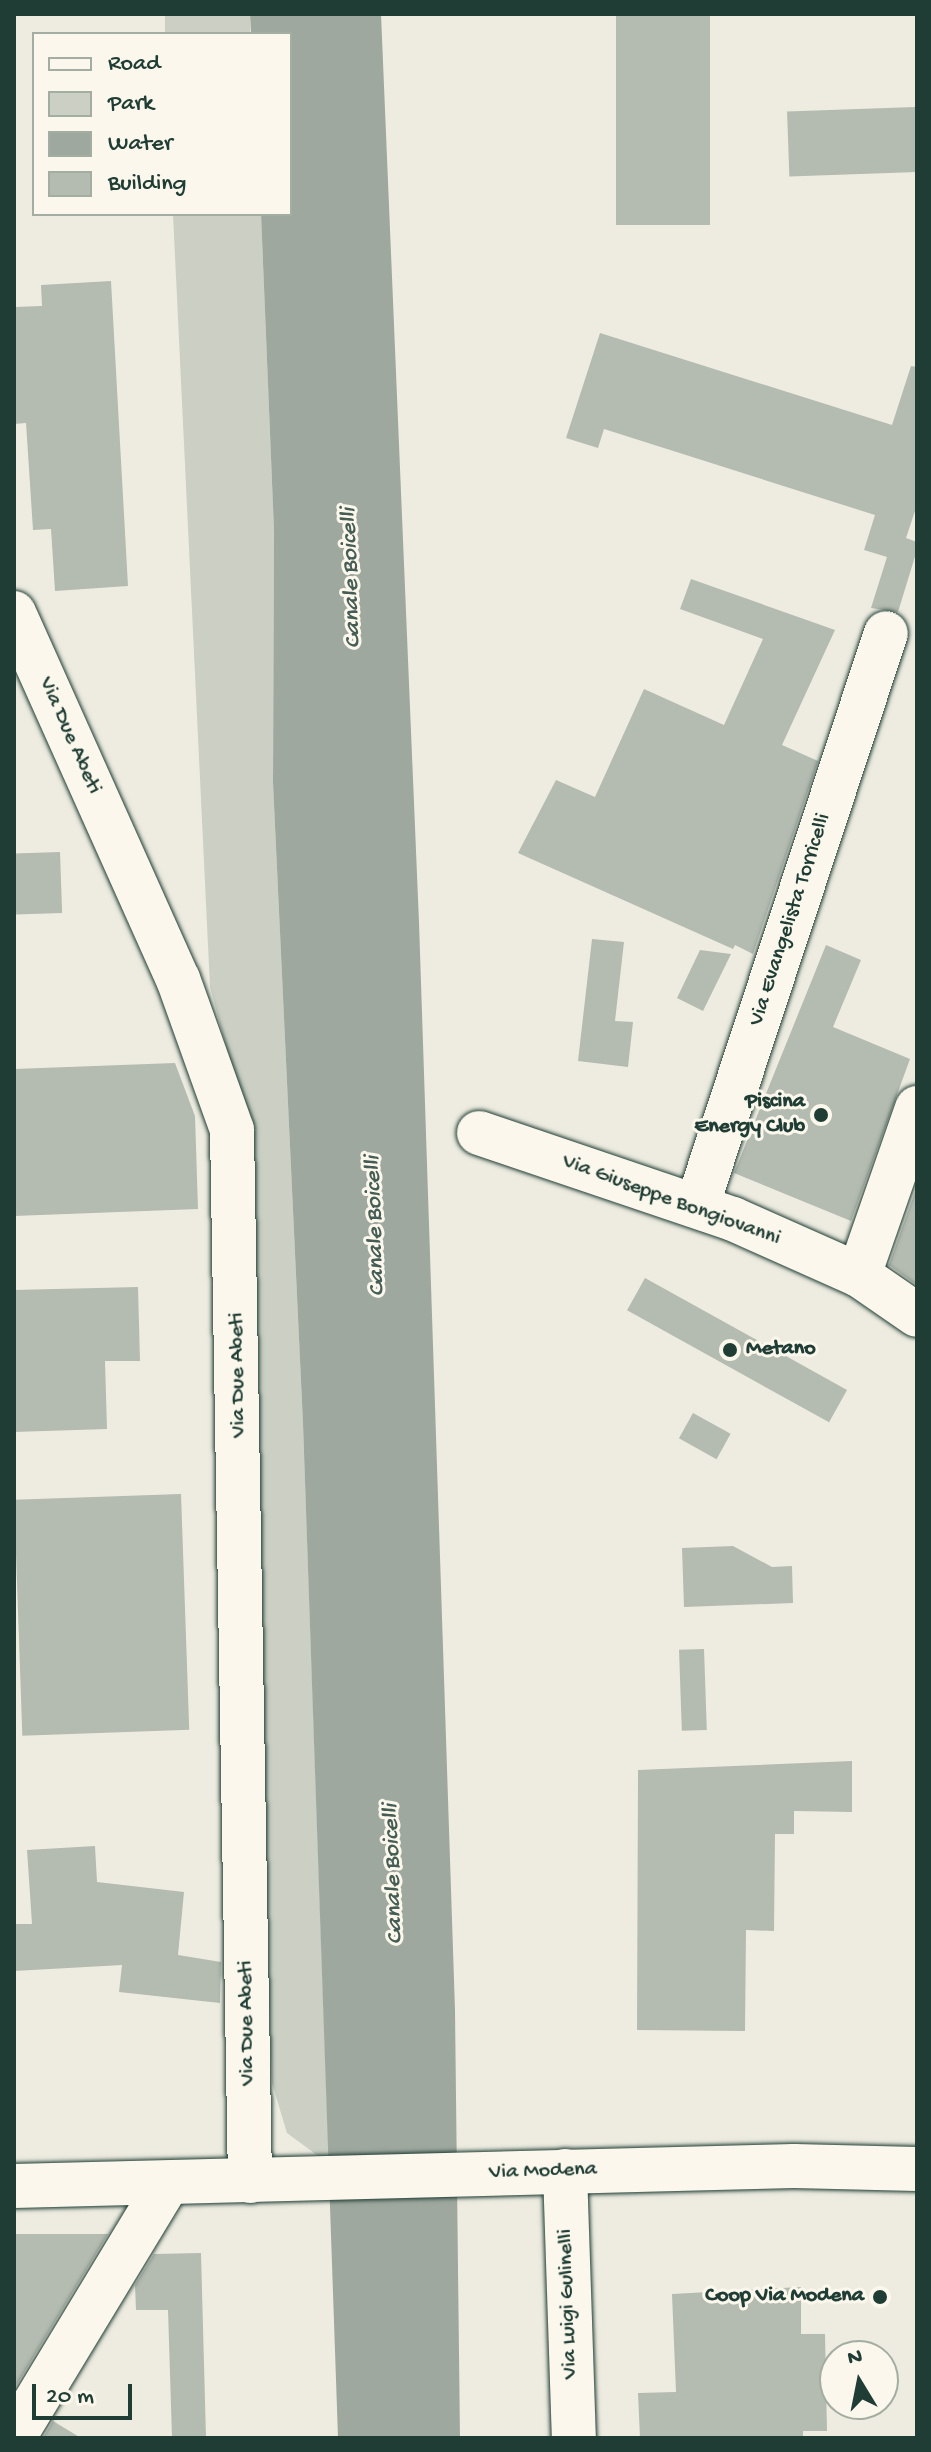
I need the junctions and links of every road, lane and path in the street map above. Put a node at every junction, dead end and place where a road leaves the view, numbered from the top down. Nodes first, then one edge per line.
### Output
1 (14, 613) edge
2 (886, 633) dead end
3 (917, 1108) edge
4 (479, 1133) dead end
5 (697, 1206) junction
6 (859, 1275) junction
7 (917, 1315) edge
8 (917, 2169) edge
9 (565, 2171) junction
10 (250, 2181) junction
11 (168, 2183) junction
12 (14, 2186) edge
13 (14, 2437) edge
14 (574, 2438) edge

1 - 10 street, Via Due Abeti
2 - 5 street, Via Evangelista Torricelli
3 - 6 street
4 - 5 street, Via Giuseppe Bongiovanni
5 - 6 street, Via Giuseppe Bongiovanni
6 - 7 street, Via Giuseppe Bongiovanni
8 - 9 street, Via Modena
9 - 10 street, Via Modena
9 - 14 street, Via Luigi Gulinelli
10 - 11 street, Via Modena
11 - 12 street, Via Modena
11 - 13 street

